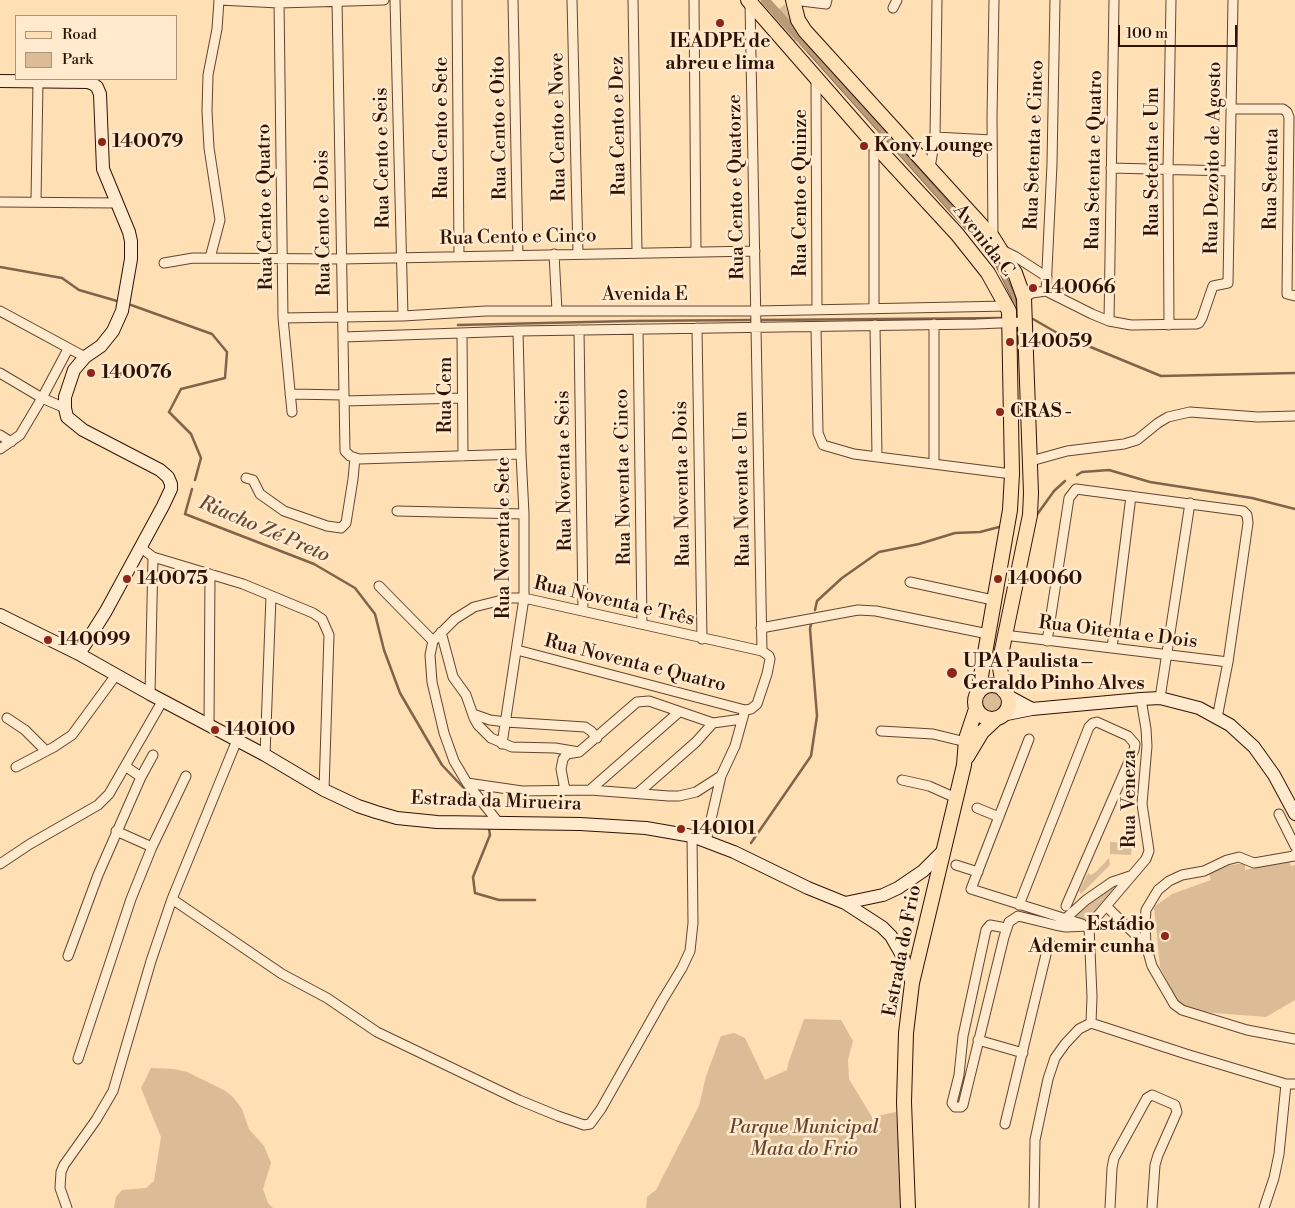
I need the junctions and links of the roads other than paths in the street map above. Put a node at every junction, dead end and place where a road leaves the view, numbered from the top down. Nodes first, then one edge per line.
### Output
1 (219, 0) edge
2 (337, 0) edge
3 (384, 0) edge
4 (395, 0) edge
5 (457, 0) edge
6 (513, 0) edge
7 (572, 0) edge
8 (633, 0) edge
9 (694, 0) edge
10 (793, 0) edge
11 (937, 0) edge
12 (994, 0) edge
13 (1055, 0) edge
14 (1114, 0) edge
15 (1171, 0) edge
16 (1233, 0) edge
17 (279, 1) edge
18 (749, 1) edge
19 (826, 2) edge
20 (816, 77) junction
21 (0, 80) edge
22 (38, 82) junction
23 (1231, 109) junction
24 (935, 137) junction
25 (992, 140) junction
26 (874, 144) junction
27 (930, 168) junction
28 (1111, 168) junction
29 (1168, 170) junction
30 (1230, 171) junction
31 (0, 202) edge
32 (36, 202) junction
33 (117, 202) junction
34 (993, 238) junction
35 (1002, 250) junction
36 (696, 251) junction
37 (755, 251) junction
38 (638, 252) junction
39 (554, 254) junction
40 (578, 254) junction
41 (518, 255) junction
42 (459, 256) junction
43 (401, 257) junction
44 (210, 258) junction
45 (283, 259) junction
46 (341, 259) junction
47 (164, 263) dead end
48 (1047, 276) junction
49 (1046, 291) junction
50 (1295, 296) edge
51 (1024, 298) junction
52 (1008, 306) junction
53 (817, 309) junction
54 (874, 309) junction
55 (756, 310) junction
56 (0, 311) edge
57 (557, 311) junction
58 (403, 316) junction
59 (342, 317) junction
60 (283, 318) junction
61 (1109, 321) junction
62 (1010, 322) junction
63 (1025, 322) junction
64 (934, 324) junction
65 (875, 325) junction
66 (1169, 325) junction
67 (757, 327) junction
68 (816, 327) junction
69 (697, 328) junction
70 (638, 329) junction
71 (579, 330) junction
72 (518, 331) junction
73 (462, 333) junction
74 (343, 337) junction
75 (68, 349) junction
76 (86, 357) junction
77 (0, 373) edge
78 (290, 394) junction
79 (42, 398) junction
80 (344, 398) junction
81 (462, 398) junction
82 (292, 412) dead end
83 (66, 413) junction
84 (1295, 416) edge
85 (0, 435) edge
86 (1012, 440) junction
87 (1029, 440) junction
88 (11, 442) junction
89 (0, 449) edge
90 (521, 454) junction
91 (463, 456) junction
92 (877, 457) junction
93 (354, 458) junction
94 (1031, 461) junction
95 (934, 464) junction
96 (1012, 474) junction
97 (246, 478) dead end
98 (1130, 496) junction
99 (1190, 503) junction
100 (397, 511) dead end
101 (524, 514) junction
102 (140, 547) junction
103 (153, 558) junction
104 (210, 574) junction
105 (910, 582) dead end
106 (379, 586) dead end
107 (270, 596) junction
108 (524, 598) junction
109 (994, 600) junction
110 (583, 611) junction
111 (0, 615) edge
112 (642, 624) junction
113 (761, 628) junction
114 (441, 632) junction
115 (988, 634) junction
116 (1004, 635) junction
117 (702, 639) junction
118 (433, 641) junction
119 (1047, 641) junction
120 (1112, 648) junction
121 (517, 650) junction
122 (762, 651) junction
123 (79, 654) junction
124 (1167, 655) junction
125 (1228, 662) junction
126 (116, 675) junction
127 (978, 693) junction
128 (1005, 693) junction
129 (150, 694) junction
130 (1160, 698) junction
131 (1141, 699) junction
132 (163, 700) junction
133 (976, 709) junction
134 (1032, 709) junction
135 (745, 710) junction
136 (679, 712) junction
137 (473, 714) junction
138 (1000, 717) junction
139 (7, 718) dead end
140 (1217, 718) junction
141 (742, 719) junction
142 (506, 722) junction
143 (713, 723) junction
144 (209, 725) junction
145 (881, 731) dead end
146 (597, 738) junction
147 (1029, 739) dead end
148 (237, 740) junction
149 (966, 742) junction
150 (502, 744) junction
151 (46, 751) junction
152 (579, 752) junction
153 (265, 755) junction
154 (153, 756) dead end
155 (964, 765) junction
156 (125, 766) junction
157 (16, 767) dead end
158 (186, 776) dead end
159 (721, 776) junction
160 (141, 777) junction
161 (902, 780) dead end
162 (467, 783) junction
163 (324, 790) junction
164 (565, 790) junction
165 (590, 790) junction
166 (638, 794) junction
167 (956, 798) junction
168 (977, 808) dead end
169 (1279, 814) dead end
170 (1295, 814) edge
171 (999, 817) junction
172 (498, 822) junction
173 (116, 831) junction
174 (692, 836) junction
175 (706, 841) junction
176 (1294, 842) edge
177 (152, 847) junction
178 (942, 852) junction
179 (1295, 854) edge
180 (0, 864) edge
181 (956, 865) dead end
182 (978, 872) junction
183 (1131, 876) junction
184 (172, 899) junction
185 (845, 903) junction
186 (1019, 905) junction
187 (1066, 906) dead end
188 (1106, 906) junction
189 (1065, 918) junction
190 (1089, 926) junction
191 (1006, 928) junction
192 (1049, 942) dead end
193 (1146, 946) junction
194 (68, 956) dead end
195 (912, 983) junction
196 (1091, 1023) junction
197 (1295, 1039) edge
198 (978, 1040) junction
199 (1023, 1053) junction
200 (78, 1059) dead end
201 (1291, 1084) edge
202 (1005, 1124) dead end
203 (67, 1208) edge
204 (908, 1208) edge
205 (1034, 1208) edge
206 (1110, 1208) edge
207 (1152, 1208) edge
208 (1264, 1208) edge

1 - 17 street
1 - 44 street
2 - 3 street
2 - 17 street
2 - 46 street, Rua Cento e Dois
4 - 43 street, Rua Cento e Seis
5 - 42 street, Rua Cento e Sete
6 - 41 street, Rua Cento e Oito
7 - 40 street, Rua Cento e Nove
8 - 38 street, Rua Cento e Dez
9 - 36 street
10 - 19 street
10 - 27 main road, Avenida C
11 - 24 street
12 - 25 street
13 - 48 street, Rua Setenta e Cinco
14 - 28 street, Rua Setenta e Quatro
15 - 29 street, Rua Setenta e Um
16 - 23 street, Rua Dezoito de Agosto
17 - 45 street, Rua Cento e Quatro
18 - 20 main road, Avenida C
18 - 37 street, Rua Cento e Quatorze
20 - 26 main road, Avenida C
20 - 53 street, Rua Cento e Quinze
21 - 22 main road
22 - 32 street
22 - 33 main road
23 - 30 street, Rua Dezoito de Agosto
23 - 50 street, Rua Setenta
24 - 25 street
24 - 27 street
25 - 34 street
26 - 52 main road, Avenida C
26 - 54 street
27 - 34 main road, Avenida C
28 - 29 street
28 - 61 street, Rua Setenta e Quatro
29 - 30 street
29 - 66 street, Rua Setenta e Um
30 - 66 street, Rua Dezoito de Agosto
31 - 32 street
32 - 33 street
33 - 76 main road
34 - 35 main road, Avenida C
35 - 48 street
35 - 51 main road, Avenida C
36 - 37 street, Rua Cento e Cinco
36 - 38 street, Rua Cento e Cinco
37 - 55 street, Rua Cento e Quatorze
38 - 40 street, Rua Cento e Cinco
39 - 40 street, Rua Cento e Cinco
39 - 41 street, Rua Cento e Cinco
39 - 57 street
41 - 42 street, Rua Cento e Cinco
42 - 43 street, Rua Cento e Cinco
43 - 46 street, Rua Cento e Cinco
43 - 58 street, Rua Cento e Seis
44 - 45 street, Rua Cento e Cinco
44 - 47 street, Rua Cento e Cinco
45 - 46 street, Rua Cento e Cinco
45 - 60 street, Rua Cento e Quatro
46 - 59 street, Rua Cento e Dois
48 - 49 street, Rua Setenta e Cinco
49 - 51 street
49 - 61 street
51 - 63 main road, Avenida C
52 - 54 street, Avenida E
52 - 62 main road, Avenida C
53 - 54 street, Avenida E
53 - 55 street, Avenida E
55 - 57 street, Avenida E
55 - 67 street, Rua Cento e Quatorze
56 - 75 street
57 - 58 street, Avenida E
58 - 59 street, Avenida E
59 - 60 street, Avenida E
59 - 74 street, Rua Cento e Dois
60 - 78 street, Rua Cento e Quatro
61 - 66 street
62 - 63 street, Avenida E
62 - 64 street, Avenida E
62 - 86 main road, Avenida C
63 - 87 main road, Avenida C
64 - 65 street, Avenida E
64 - 95 street
65 - 68 street, Avenida E
65 - 92 street
67 - 68 street, Avenida E
67 - 69 street, Avenida E
67 - 113 street, Rua Noventa e Um
68 - 92 street
69 - 70 street, Avenida E
69 - 117 street, Rua Noventa e Dois
70 - 71 street, Avenida E
70 - 112 street, Rua Noventa e Cinco
71 - 72 street, Avenida E
71 - 110 street, Rua Noventa e Seis
72 - 73 street, Avenida E
72 - 90 street, Rua Noventa e Sete
73 - 74 street, Avenida E
73 - 81 street, Rua Cem
74 - 80 street, Rua Cento e Dois
75 - 76 street
75 - 79 street
76 - 83 main road
77 - 79 street
78 - 80 street
78 - 82 street, Rua Cento e Quatro
79 - 83 street
79 - 88 street
80 - 81 street
80 - 93 street, Rua Cento e Dois
81 - 91 street, Rua Cem
83 - 102 main road
84 - 94 street
85 - 88 street
86 - 87 main road
86 - 96 main road, Avenida C
87 - 94 main road, Avenida C
88 - 89 street
90 - 91 street
90 - 101 street, Rua Noventa e Sete
91 - 93 street
92 - 95 street
93 - 97 street
94 - 116 main road, Avenida C
95 - 96 street
96 - 109 main road, Avenida C
98 - 99 street
98 - 119 street
98 - 120 street
99 - 124 street
99 - 125 street
100 - 101 street
101 - 108 street, Rua Noventa e Sete
102 - 103 street
102 - 123 main road
103 - 104 street
103 - 129 street
104 - 107 street
104 - 144 street
105 - 109 street
106 - 118 street
107 - 153 street
107 - 163 street
108 - 110 street, Rua Noventa e Três
108 - 114 street, Rua Noventa e Três
108 - 121 street, Rua Noventa e Sete
109 - 115 main road, Avenida C
110 - 112 street, Rua Noventa e Três
111 - 123 main road, Estrada da Mirueira
112 - 117 street, Rua Noventa e Três
113 - 115 street
113 - 122 street, Rua Noventa e Um
114 - 118 street, Rua Noventa e Três
114 - 137 street
115 - 127 main road, Avenida C
116 - 119 street, Rua Oitenta e Dois
116 - 128 main road, Avenida C
117 - 122 street, Rua Noventa e Três
118 - 162 street
119 - 120 street, Rua Oitenta e Dois
120 - 124 street, Rua Oitenta e Dois
121 - 135 street, Rua Noventa e Quatro
121 - 142 street, Rua Noventa e Sete
122 - 135 street
123 - 126 main road, Estrada da Mirueira
124 - 125 street, Rua Oitenta e Dois
124 - 130 street
125 - 140 street
126 - 129 main road, Estrada da Mirueira
126 - 151 street
127 - 128 main road
127 - 133 main road
128 - 134 main road
128 - 138 main road
129 - 132 main road, Estrada da Mirueira
130 - 131 main road
130 - 140 main road
131 - 134 main road
131 - 183 street, Rua Veneza
132 - 144 main road, Estrada da Mirueira
132 - 156 street
133 - 138 main road
133 - 149 main road
134 - 138 main road
135 - 141 street
136 - 143 street
136 - 146 street
136 - 165 street
137 - 142 street
137 - 150 street
138 - 155 main road
139 - 151 street
140 - 170 main road
141 - 143 street
141 - 159 street
142 - 146 street
142 - 150 street, Rua Noventa e Sete
143 - 166 street
144 - 148 main road, Estrada da Mirueira
145 - 149 street
146 - 152 street
147 - 171 street
148 - 153 main road, Estrada da Mirueira
148 - 184 street
149 - 155 main road
150 - 152 street
151 - 157 street
152 - 164 street
153 - 163 main road, Estrada da Mirueira
154 - 160 street
155 - 167 main road
156 - 160 street
156 - 180 street
158 - 177 street
159 - 166 street
159 - 175 street
160 - 173 street
161 - 167 street
162 - 164 street
162 - 172 street
163 - 172 main road, Estrada da Mirueira
164 - 165 street
165 - 166 street
167 - 178 main road
168 - 171 street
169 - 176 street
171 - 182 street
172 - 174 main road, Estrada da Mirueira
173 - 177 street
173 - 194 street
174 - 175 main road, Estrada da Mirueira
174 - 184 street
175 - 185 main road, Estrada da Mirueira
177 - 200 street
178 - 185 main road
178 - 195 main road, Estrada do Frio
179 - 193 street
181 - 182 street
182 - 186 street
183 - 188 street, Rua Veneza
183 - 189 street
184 - 203 street
185 - 195 main road, Estrada da Mirueira
186 - 187 street
186 - 189 street
188 - 190 street, Rua Veneza
188 - 193 street
189 - 190 street
190 - 191 street
190 - 196 street
191 - 198 street
191 - 198 street
192 - 199 street
193 - 197 street
195 - 204 main road, Estrada do Frio
196 - 201 street
196 - 205 street
198 - 199 street
199 - 202 street
201 - 208 street
206 - 207 street

